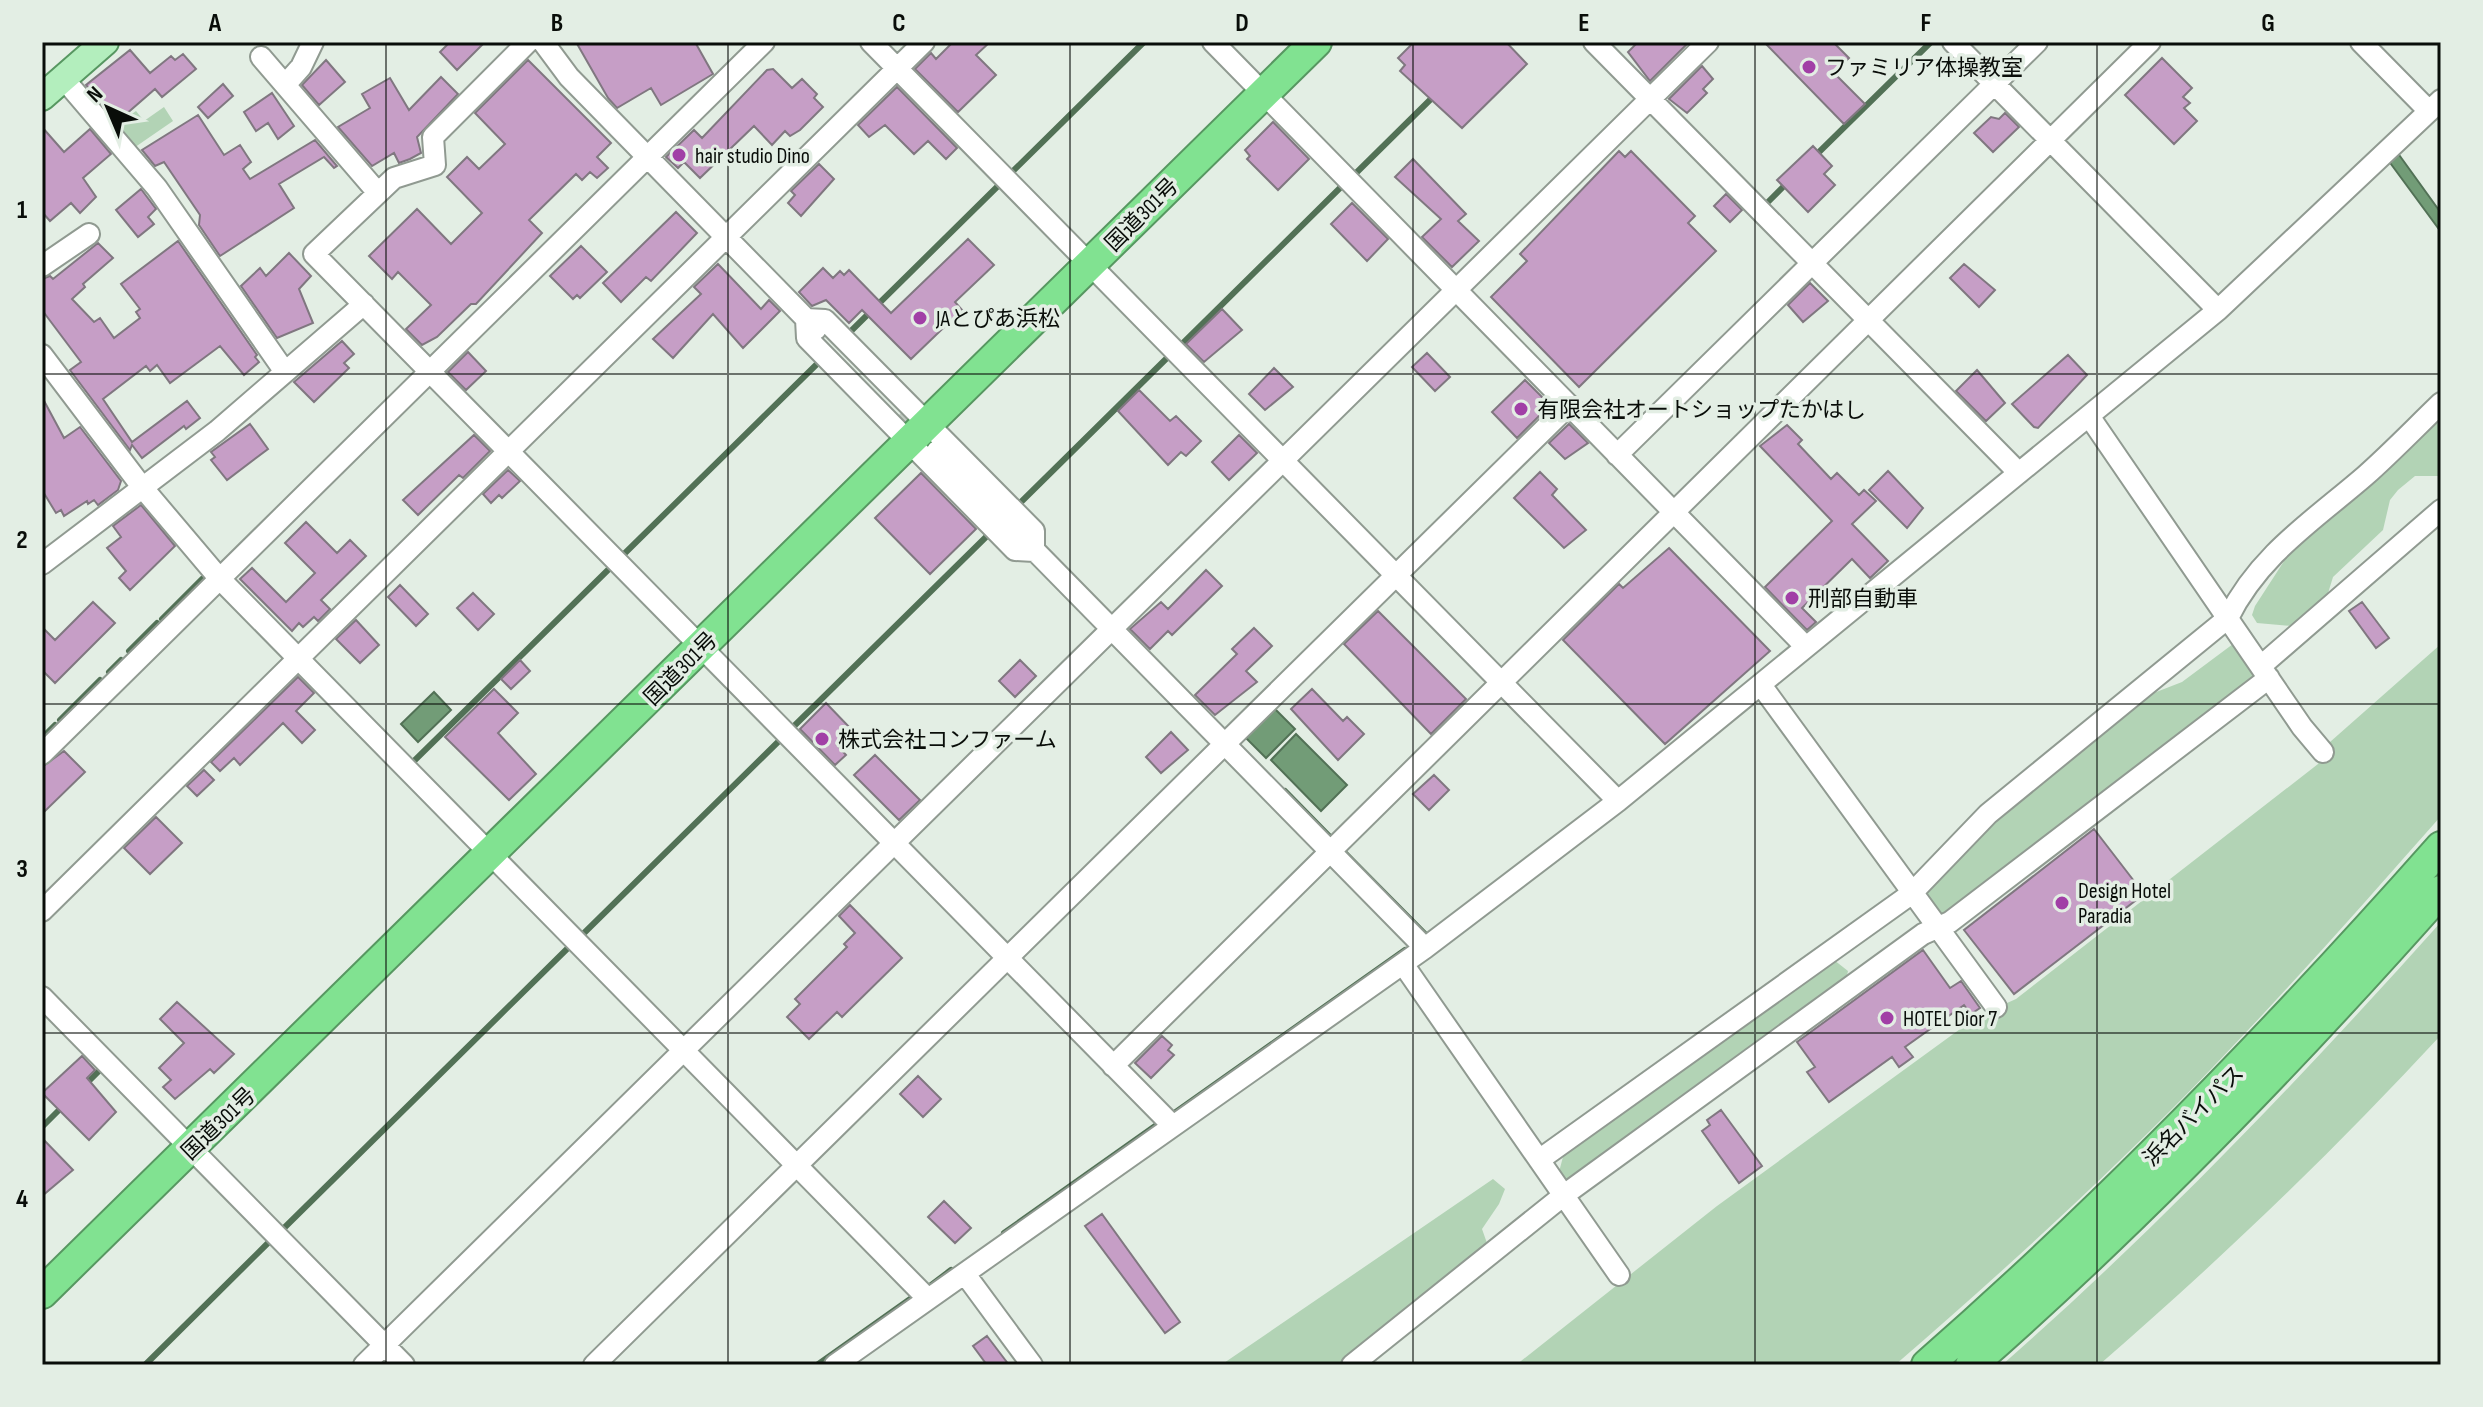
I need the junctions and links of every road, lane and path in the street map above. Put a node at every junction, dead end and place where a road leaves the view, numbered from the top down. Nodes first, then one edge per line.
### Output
1 (313, 42) edge
2 (528, 42) edge
3 (543, 42) edge
4 (764, 42) edge
5 (871, 42) edge
6 (924, 42) edge
7 (1213, 42) edge
8 (1316, 42) edge
9 (1594, 42) edge
10 (1708, 42) edge
11 (1953, 42) edge
12 (2037, 42) edge
13 (2150, 42) edge
14 (2361, 42) edge
15 (93, 46) edge
16 (261, 57) dead end
17 (897, 69) junction
18 (63, 78) junction
19 (1995, 84) junction
20 (285, 85) junction
21 (1263, 94) junction
22 (42, 97) edge
23 (1650, 99) junction
24 (2435, 105) edge
25 (2050, 141) junction
26 (647, 157) junction
27 (378, 193) junction
28 (89, 234) dead end
29 (726, 237) junction
30 (1812, 263) junction
31 (1090, 265) junction
32 (42, 266) edge
33 (1455, 290) junction
34 (364, 304) junction
35 (2218, 310) junction
36 (806, 319) junction
37 (1868, 320) junction
38 (42, 355) edge
39 (429, 371) junction
40 (285, 372) junction
41 (2441, 403) edge
42 (1569, 405) junction
43 (2089, 416) junction
44 (919, 433) junction
45 (508, 452) junction
46 (1617, 455) junction
47 (1282, 461) junction
48 (2019, 473) junction
49 (142, 487) junction
50 (2441, 510) edge
51 (1673, 512) junction
52 (1034, 551) junction
53 (42, 564) edge
54 (1396, 576) junction
55 (219, 578) junction
56 (2228, 618) junction
57 (1111, 629) junction
58 (701, 647) junction
59 (1806, 647) junction
60 (298, 659) junction
61 (2265, 672) junction
62 (1500, 682) junction
63 (1761, 685) junction
64 (1225, 744) junction
65 (2323, 752) dead end
66 (42, 754) edge
67 (1618, 801) junction
68 (894, 843) junction
69 (2441, 847) edge
70 (1329, 850) junction
71 (491, 855) junction
72 (2441, 891) edge
73 (1911, 894) junction
74 (42, 911) edge
75 (1936, 928) junction
76 (1425, 948) junction
77 (1007, 958) junction
78 (1403, 964) junction
79 (42, 997) edge
80 (1996, 1007) dead end
81 (684, 1050) junction
82 (1113, 1066) junction
83 (1173, 1126) junction
84 (192, 1149) junction
85 (1539, 1160) junction
86 (797, 1165) junction
87 (1564, 1195) junction
88 (965, 1274) junction
89 (1619, 1275) dead end
90 (42, 1293) edge
91 (928, 1299) junction
92 (384, 1345) junction
93 (364, 1365) edge
94 (404, 1365) edge
95 (594, 1365) edge
96 (835, 1365) edge
97 (1032, 1365) edge
98 (1352, 1365) edge
99 (1927, 1365) edge
100 (1971, 1365) edge

1 - 20 street
2 - 27 street
3 - 26 street
4 - 26 street
5 - 17 street
6 - 17 street
7 - 21 street
8 - 21 highway, 国道301号
9 - 23 street
10 - 23 street
11 - 19 street
12 - 19 street
13 - 25 street
14 - 24 street
15 - 18 main road
16 - 20 street
17 - 29 street
17 - 31 street
18 - 22 main road
18 - 40 street
19 - 25 street
19 - 30 street
20 - 27 street
21 - 31 highway, 国道301号
21 - 33 street
23 - 30 street
23 - 33 street
24 - 35 street
25 - 35 street
25 - 37 street
26 - 29 street
26 - 39 street
27 - 34 street
28 - 32 street
29 - 36 street
29 - 45 street
30 - 37 street
30 - 46 street
31 - 44 highway, 国道301号
31 - 47 street
33 - 42 street
33 - 47 street
34 - 39 street
34 - 40 street
35 - 43 street
36 - 44 street
36 - 44 street
37 - 48 street
37 - 51 street
38 - 49 street
39 - 45 street
39 - 55 street
40 - 49 street
41 - 56 street
42 - 46 street
42 - 54 street
43 - 48 street
43 - 56 street
44 - 52 street
44 - 52 street
44 - 58 highway, 国道301号
45 - 58 street
45 - 60 street
46 - 51 street
47 - 54 street
47 - 57 street
48 - 59 street
49 - 53 street
49 - 55 street
50 - 61 street
51 - 59 street
51 - 62 street
52 - 57 street
54 - 62 street
54 - 64 street
55 - 60 street
55 - 66 street
56 - 61 street
56 - 73 street
57 - 64 street
57 - 68 street
58 - 68 street
58 - 71 highway, 国道301号
59 - 63 street
60 - 71 street
60 - 74 street
61 - 65 street
61 - 75 street
62 - 67 street
62 - 70 street
63 - 67 street
63 - 73 street
64 - 70 street
64 - 77 street
67 - 76 street
68 - 77 street
68 - 81 street
69 - 99 highway, 浜名バイパス
70 - 76 street
70 - 82 street
71 - 81 street
71 - 84 highway, 国道301号
72 - 100 highway, 浜名バイパス
73 - 75 street
73 - 85 street
75 - 80 street
75 - 87 street
76 - 78 street
77 - 82 street
77 - 86 street
78 - 83 street
78 - 85 street
79 - 84 street
81 - 86 street
81 - 92 street
82 - 83 street
83 - 88 street
84 - 90 highway, 国道301号
84 - 92 street
85 - 87 street
86 - 91 street
86 - 95 street
87 - 89 street
87 - 98 street
88 - 91 street
88 - 97 street
91 - 96 street
92 - 93 street
92 - 94 street

